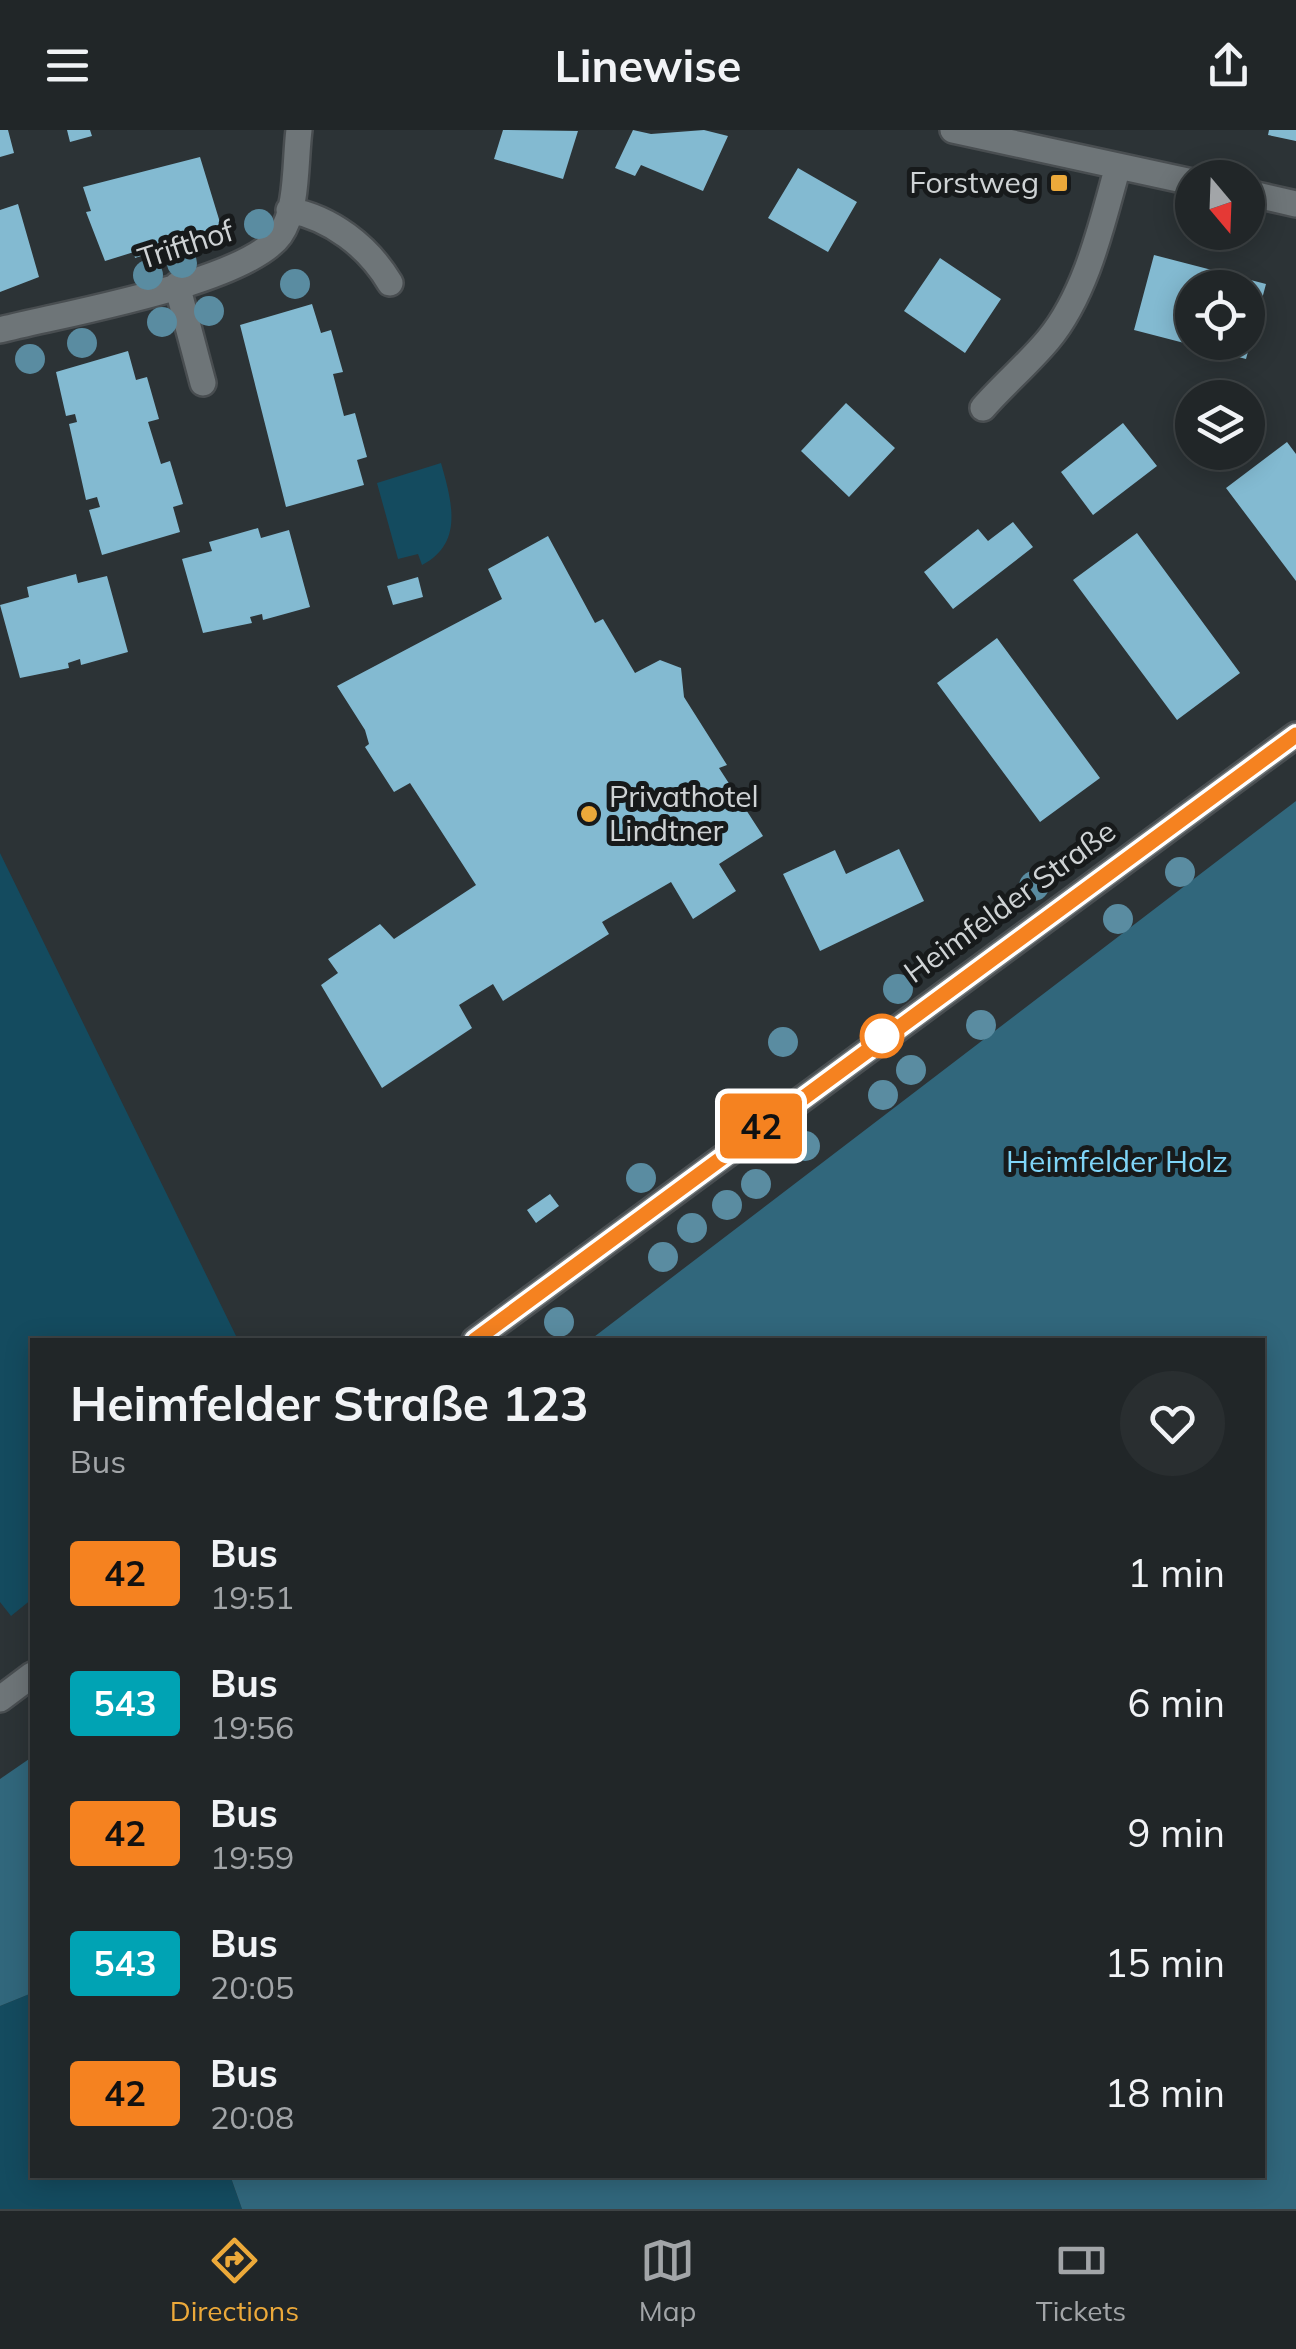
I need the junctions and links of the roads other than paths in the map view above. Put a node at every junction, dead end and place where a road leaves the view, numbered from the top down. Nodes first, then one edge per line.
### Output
1 (298, 130) edge
2 (953, 130) edge
3 (1118, 166) junction
4 (1175, 178) edge
5 (1265, 197) edge
6 (1296, 204) edge
7 (288, 210) junction
8 (390, 283) dead end
9 (177, 285) junction
10 (0, 330) edge
11 (202, 384) dead end
12 (984, 408) dead end
13 (1296, 735) edge
14 (478, 1338) edge
15 (30, 1676) edge
16 (0, 1699) edge

1 - 7 street, Trifthof
2 - 3 street
3 - 4 street
3 - 12 street
5 - 6 street
7 - 8 street
7 - 9 street, Trifthof
9 - 10 street, Trifthof
9 - 11 street
13 - 14 street, Heimfelder Straße
15 - 16 street

